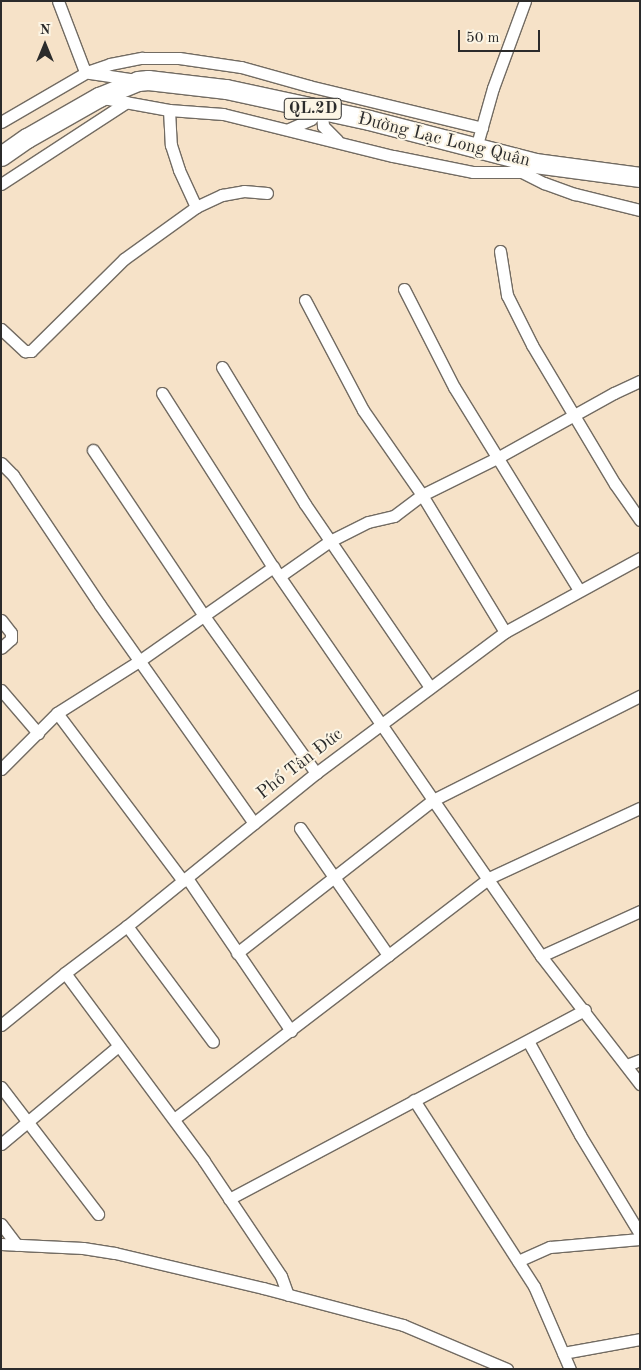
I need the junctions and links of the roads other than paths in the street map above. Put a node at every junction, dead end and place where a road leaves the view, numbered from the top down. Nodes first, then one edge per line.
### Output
1 (58, 1) edge
2 (524, 1) edge
3 (87, 72) junction
4 (138, 81) junction
5 (98, 97) junction
6 (127, 102) junction
7 (169, 110) junction
8 (321, 111) junction
9 (1, 122) edge
10 (482, 128) junction
11 (289, 129) junction
12 (340, 143) junction
13 (476, 148) junction
14 (1, 156) edge
15 (522, 166) junction
16 (640, 177) edge
17 (1, 184) edge
18 (268, 193) dead end
19 (196, 207) junction
20 (640, 210) edge
21 (500, 251) dead end
22 (404, 289) dead end
23 (305, 300) dead end
24 (1, 329) edge
25 (222, 367) dead end
26 (640, 382) edge
27 (162, 393) dead end
28 (574, 415) junction
29 (93, 450) dead end
30 (498, 458) junction
31 (1, 463) edge
32 (422, 495) junction
33 (640, 520) edge
34 (330, 541) junction
35 (640, 558) edge
36 (276, 572) junction
37 (579, 590) junction
38 (204, 616) junction
39 (1, 620) edge
40 (505, 632) junction
41 (1, 648) edge
42 (139, 661) junction
43 (430, 687) junction
44 (1, 690) edge
45 (640, 696) edge
46 (57, 713) junction
47 (382, 722) junction
48 (38, 733) junction
49 (1, 769) edge
50 (316, 773) junction
51 (433, 800) junction
52 (640, 808) edge
53 (254, 823) junction
54 (300, 828) dead end
55 (334, 877) junction
56 (489, 878) junction
57 (185, 879) junction
58 (640, 911) edge
59 (127, 926) junction
60 (237, 953) junction
61 (388, 955) junction
62 (542, 956) junction
63 (65, 973) junction
64 (585, 1010) junction
65 (1, 1025) edge
66 (291, 1031) junction
67 (528, 1041) junction
68 (213, 1042) dead end
69 (118, 1046) junction
70 (640, 1060) edge
71 (627, 1065) junction
72 (640, 1084) edge
73 (1, 1087) edge
74 (414, 1100) junction
75 (174, 1119) junction
76 (28, 1123) junction
77 (1, 1144) edge
78 (229, 1199) junction
79 (98, 1214) dead end
80 (1, 1224) edge
81 (640, 1234) edge
82 (640, 1240) edge
83 (1, 1244) edge
84 (17, 1245) junction
85 (518, 1262) junction
86 (288, 1295) junction
87 (640, 1339) edge
88 (563, 1353) junction
89 (507, 1369) edge
90 (570, 1369) edge

1 - 3 street
2 - 10 street
3 - 4 street
3 - 9 street
3 - 10 street
4 - 5 main road, Đường Lạc Long Quân / QL.2D
4 - 8 main road, Đường Lạc Long Quân / QL.2D
5 - 6 street
5 - 14 main road, Đường Lạc Long Quân / QL.2D
6 - 7 street
6 - 17 street
7 - 11 street
7 - 19 street
8 - 11 street
8 - 12 street
8 - 13 main road, Đường Lạc Long Quân / QL.2D
10 - 13 street
11 - 12 street
12 - 15 street
13 - 15 main road, Đường Lạc Long Quân / QL.2D
15 - 16 main road, Đường Lạc Long Quân / QL.2D
15 - 20 street
18 - 19 street
19 - 24 street
21 - 28 street
22 - 30 street
23 - 32 street
25 - 34 street
26 - 28 street
27 - 36 street
28 - 30 street
28 - 33 street
29 - 38 street
30 - 32 street
30 - 37 street
31 - 42 street
32 - 34 street
32 - 40 street
34 - 36 street
34 - 43 street
35 - 37 street, Phố Tân Đức
36 - 38 street
36 - 47 street
37 - 40 street, Phố Tân Đức
38 - 42 street
38 - 50 street
39 - 41 street
40 - 43 street, Phố Tân Đức
42 - 46 street
42 - 53 street
43 - 47 street, Phố Tân Đức
44 - 48 street
45 - 51 street
46 - 48 street
46 - 57 street
47 - 50 street, Phố Tân Đức
47 - 51 street
48 - 49 street
50 - 53 street, Phố Tân Đức
51 - 55 street
51 - 56 street
52 - 56 street
53 - 57 street, Phố Tân Đức
54 - 55 street
55 - 60 street
55 - 61 street
56 - 61 street
56 - 62 street
57 - 59 street, Phố Tân Đức
57 - 60 street
58 - 62 street
59 - 63 street, Phố Tân Đức
59 - 68 street
60 - 66 street
61 - 66 street
62 - 64 street
63 - 65 street, Phố Tân Đức
63 - 69 street
64 - 67 street
64 - 71 street
66 - 75 street
67 - 74 street
67 - 81 street
69 - 75 street
69 - 76 street
70 - 71 street
71 - 72 street
73 - 76 street
74 - 78 street
74 - 85 street
75 - 78 street
76 - 77 street
76 - 79 street
78 - 86 street
80 - 84 street
82 - 85 street
83 - 84 street
84 - 86 street
85 - 88 street
86 - 89 street
87 - 88 street
88 - 90 street

